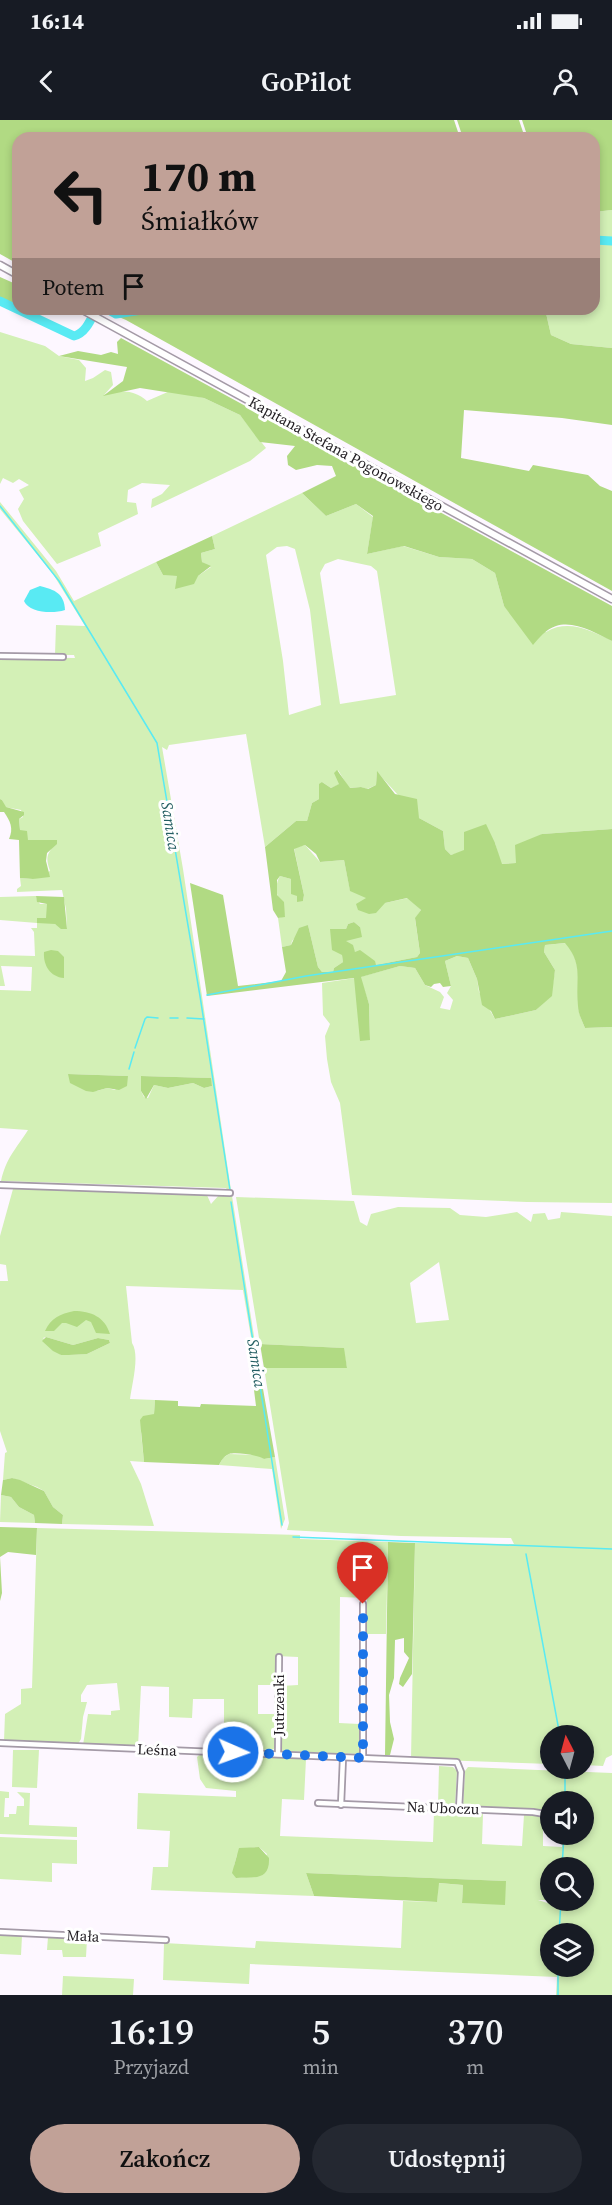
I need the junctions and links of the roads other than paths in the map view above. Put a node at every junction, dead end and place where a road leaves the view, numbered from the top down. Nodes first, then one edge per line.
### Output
1 (93, 315) edge
2 (612, 599) edge
3 (0, 656) edge
4 (63, 657) dead end
5 (0, 1185) edge
6 (230, 1193) dead end
7 (363, 1604) dead end
8 (279, 1657) dead end
9 (0, 1743) edge
10 (278, 1754) junction
11 (343, 1758) junction
12 (363, 1758) junction
13 (318, 1803) dead end
14 (341, 1805) junction
15 (459, 1809) junction
16 (540, 1814) edge
17 (0, 1932) edge
18 (166, 1940) dead end

1 - 2 main road, Kapitana Stefana Pogonowskiego
3 - 4 street
5 - 6 street
7 - 12 street
8 - 10 street, Jutrzenki
9 - 10 street, Leśna
10 - 11 street, Leśna
11 - 12 street, Leśna
11 - 14 street
12 - 15 street, Leśna
13 - 14 street, Na Uboczu
14 - 15 street, Na Uboczu
15 - 16 street, Na Uboczu
17 - 18 street, Mała

